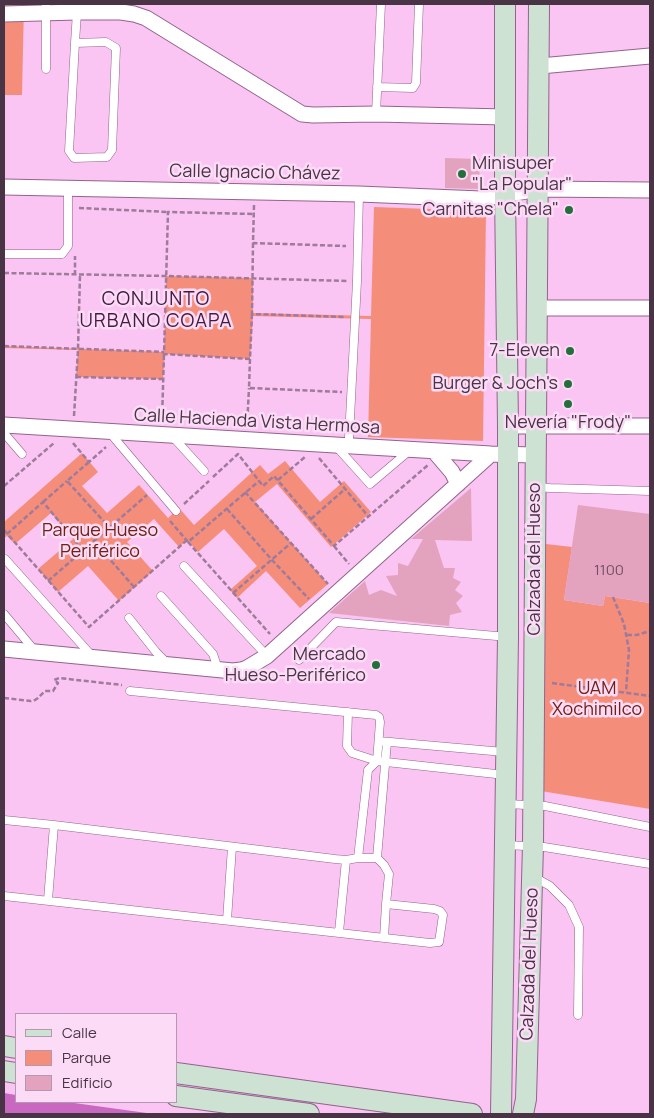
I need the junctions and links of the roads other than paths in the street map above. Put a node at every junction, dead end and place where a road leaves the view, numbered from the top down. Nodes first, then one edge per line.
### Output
1 (381, 4) edge
2 (419, 4) edge
3 (505, 4) edge
4 (539, 4) edge
5 (46, 8) edge
6 (82, 9) edge
7 (4, 14) edge
8 (75, 43) junction
9 (650, 56) edge
10 (540, 66) junction
11 (46, 69) dead end
12 (377, 87) junction
13 (376, 114) junction
14 (505, 117) junction
15 (4, 187) edge
16 (68, 188) junction
17 (538, 189) junction
18 (650, 190) edge
19 (359, 194) junction
20 (505, 194) junction
21 (4, 254) edge
22 (536, 308) junction
23 (650, 308) edge
24 (4, 425) edge
25 (508, 426) junction
26 (536, 426) junction
27 (650, 426) edge
28 (166, 430) junction
29 (4, 433) edge
30 (349, 438) dead end
31 (108, 439) junction
32 (335, 446) junction
33 (410, 449) junction
34 (22, 454) dead end
35 (500, 454) junction
36 (536, 455) junction
37 (433, 456) junction
38 (204, 471) dead end
39 (458, 484) junction
40 (535, 486) junction
41 (650, 491) edge
42 (179, 508) road end
43 (5, 559) dead end
44 (184, 566) dead end
45 (161, 596) dead end
46 (4, 614) edge
47 (129, 618) dead end
48 (508, 636) junction
49 (4, 649) edge
50 (36, 652) junction
51 (267, 656) junction
52 (94, 657) junction
53 (299, 660) dead end
54 (169, 664) junction
55 (218, 669) junction
56 (130, 691) road end
57 (348, 712) junction
58 (383, 741) junction
59 (506, 752) junction
60 (381, 761) junction
61 (506, 775) junction
62 (506, 804) junction
63 (534, 805) junction
64 (4, 820) edge
65 (54, 825) junction
66 (650, 827) edge
67 (505, 844) junction
68 (533, 845) junction
69 (232, 848) junction
70 (358, 858) junction
71 (376, 858) junction
72 (346, 860) junction
73 (650, 864) edge
74 (532, 876) junction
75 (4, 896) edge
76 (48, 900) junction
77 (386, 904) junction
78 (227, 920) junction
79 (339, 932) junction
80 (384, 938) junction
81 (578, 1015) dead end
82 (178, 1073) edge
83 (502, 1085) junction
84 (178, 1096) edge
85 (466, 1113) edge
86 (309, 1114) edge
87 (502, 1114) edge
88 (523, 1114) edge

1 - 12 lane
2 - 12 lane
3 - 14 main road, Calzada del Hueso
4 - 10 main road, Calzada del Hueso
5 - 6 street
5 - 7 street
5 - 11 lane
6 - 8 lane
6 - 13 street
8 - 8 lane
9 - 10 street
10 - 17 main road, Calzada del Hueso
12 - 13 lane
13 - 14 street
14 - 20 main road, Calzada del Hueso
15 - 16 street, Calle Ignacio Chávez
16 - 19 street, Calle Ignacio Chávez
16 - 21 lane
17 - 18 street, Calle Ignacio Chávez
17 - 20 street, Calle Ignacio Chávez
17 - 22 main road, Calzada del Hueso
19 - 20 street, Calle Ignacio Chávez
19 - 30 lane
20 - 25 main road, Calzada del Hueso
22 - 23 street
22 - 26 main road, Calzada del Hueso
24 - 31 street, Calle Hacienda Vista Hermosa
25 - 26 street
25 - 35 main road, Calzada del Hueso
26 - 27 street
26 - 36 main road, Calzada del Hueso
28 - 31 street, Calle Hacienda Vista Hermosa
28 - 32 street, Calle Hacienda Vista Hermosa
28 - 38 lane
29 - 34 lane
31 - 42 lane
32 - 33 street, Calle Hacienda Vista Hermosa
32 - 33 lane
33 - 37 street, Calle Hacienda Vista Hermosa
35 - 36 street, Calle Hacienda Vista Hermosa
35 - 37 street, Calle Hacienda Vista Hermosa
35 - 39 street
35 - 48 main road, Calzada del Hueso
36 - 40 main road, Calzada del Hueso
37 - 39 street
39 - 51 street
40 - 41 lane
40 - 63 main road, Calzada del Hueso
43 - 52 lane
44 - 51 lane
45 - 55 lane
46 - 50 lane
47 - 54 lane
48 - 53 lane
48 - 59 main road, Calzada del Hueso
49 - 50 street
50 - 52 street
51 - 55 street
52 - 54 street
54 - 55 street
56 - 57 lane
57 - 58 lane
57 - 60 lane
58 - 59 lane
58 - 60 lane
59 - 61 main road, Calzada del Hueso
60 - 61 lane
60 - 70 lane
60 - 71 lane
61 - 62 main road, Calzada del Hueso
62 - 63 lane
62 - 67 main road, Calzada del Hueso
63 - 66 lane
63 - 68 main road, Calzada del Hueso
64 - 65 lane
65 - 69 lane
65 - 76 lane
67 - 68 lane
67 - 83 main road, Calzada del Hueso
68 - 73 lane
68 - 74 main road, Calzada del Hueso
69 - 72 lane
69 - 78 lane
70 - 71 lane
70 - 72 lane
71 - 77 lane
72 - 79 lane
74 - 81 lane
74 - 88 main road, Calzada del Hueso
75 - 76 lane
76 - 78 lane
77 - 80 lane
77 - 80 lane
78 - 79 lane
79 - 80 lane
82 - 85 main road
83 - 85 main road
83 - 87 main road, Calzada del Hueso
84 - 86 main road

